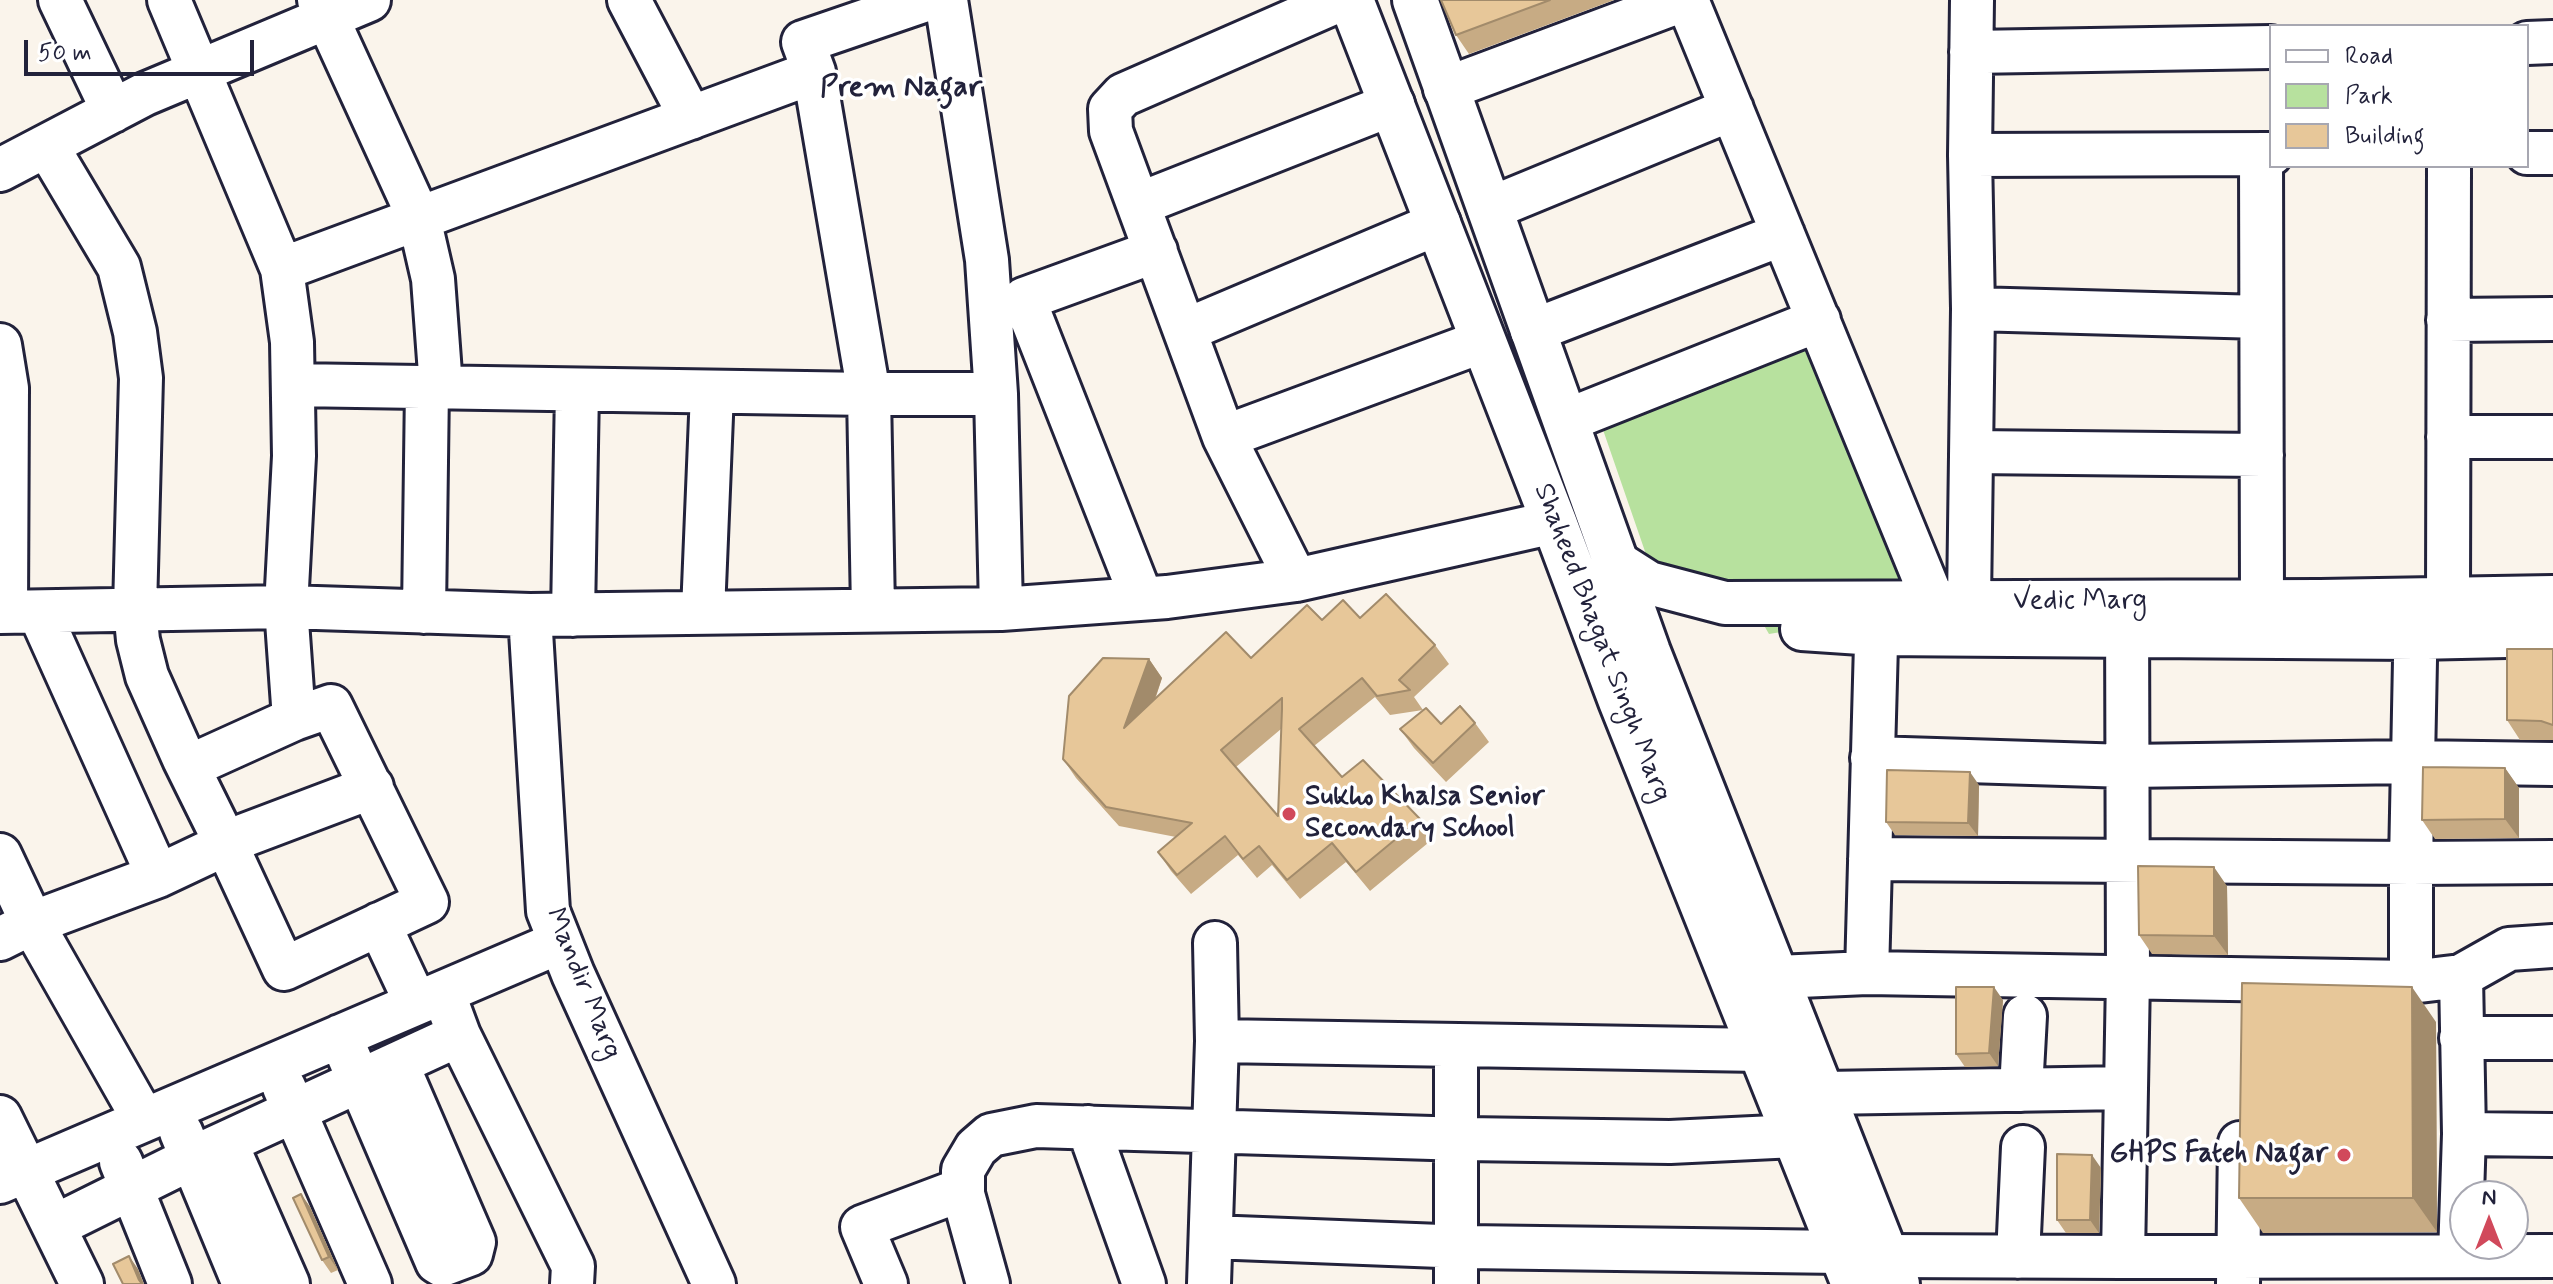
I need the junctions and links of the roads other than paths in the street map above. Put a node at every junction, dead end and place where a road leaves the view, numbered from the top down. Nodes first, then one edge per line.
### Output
1 (60, 0) edge
2 (169, 0) edge
3 (369, 0) edge
4 (629, 0) edge
5 (926, 0) edge
6 (946, 0) edge
7 (1340, 0) edge
8 (1351, 0) edge
9 (1415, 0) edge
10 (1685, 0) edge
11 (1972, 0) edge
12 (323, 9) edge
13 (2553, 42) edge
14 (2529, 43) edge
15 (2269, 47) edge
16 (1971, 52) junction
17 (198, 72) junction
18 (814, 72) junction
19 (1445, 89) junction
20 (1393, 104) junction
21 (1732, 109) junction
22 (113, 111) junction
23 (691, 118) junction
24 (47, 146) junction
25 (2529, 153) edge
26 (2553, 153) edge
27 (2266, 154) edge
28 (1970, 155) junction
29 (2449, 168) edge
30 (0, 170) edge
31 (1139, 204) junction
32 (1489, 209) junction
33 (419, 218) junction
34 (1439, 223) junction
35 (1783, 234) junction
36 (1156, 251) junction
37 (282, 269) junction
38 (1973, 309) junction
39 (2261, 317) junction
40 (2553, 319) edge
41 (1819, 320) junction
42 (2448, 320) junction
43 (1186, 330) junction
44 (1532, 331) junction
45 (1483, 341) junction
46 (0, 345) edge
47 (293, 385) junction
48 (434, 387) junction
49 (577, 390) junction
50 (712, 392) junction
51 (869, 394) junction
52 (996, 394) junction
53 (1565, 421) junction
54 (1224, 437) junction
55 (2448, 437) junction
56 (2553, 437) edge
57 (1972, 452) junction
58 (2262, 455) junction
59 (4, 464) edge
60 (1554, 522) junction
61 (1616, 562) junction
62 (1296, 580) junction
63 (2553, 597) edge
64 (1142, 599) junction
65 (2262, 601) junction
66 (286, 607) junction
67 (135, 609) junction
68 (1001, 609) junction
69 (873, 610) junction
70 (15, 612) edge
71 (424, 612) junction
72 (703, 612) junction
73 (2426, 612) junction
74 (1948, 613) junction
75 (530, 615) junction
76 (573, 615) junction
77 (1636, 618) junction
78 (1877, 618) junction
79 (2127, 618) junction
80 (2553, 635) edge
81 (294, 719) junction
82 (1872, 758) junction
83 (2411, 762) junction
84 (2553, 764) edge
85 (2127, 766) junction
86 (188, 767) junction
87 (372, 787) junction
88 (226, 844) junction
89 (0, 855) edge
90 (1870, 859) junction
91 (2126, 860) junction
92 (2553, 862) edge
93 (2411, 863) junction
94 (158, 876) junction
95 (379, 924) junction
96 (16, 931) edge
97 (560, 942) junction
98 (1215, 943) dead end
99 (2553, 946) edge
100 (1867, 973) junction
101 (2461, 976) junction
102 (1777, 977) junction
103 (2128, 977) junction
104 (2243, 977) junction
105 (2411, 982) junction
106 (430, 998) junction
107 (2025, 1016) dead end
108 (2242, 1024) edge
109 (459, 1035) junction
110 (340, 1036) junction
111 (2461, 1038) junction
112 (2553, 1038) edge
113 (1217, 1041) junction
114 (1456, 1045) junction
115 (1761, 1050) junction
116 (274, 1064) junction
117 (397, 1064) junction
118 (360, 1081) junction
119 (2126, 1088) junction
120 (2021, 1090) junction
121 (1824, 1093) junction
122 (2241, 1102) edge
123 (295, 1113) junction
124 (0, 1117) edge
125 (142, 1121) junction
126 (1088, 1127) junction
127 (1214, 1130) junction
128 (2464, 1134) junction
129 (2553, 1135) edge
130 (1795, 1136) junction
131 (1456, 1138) junction
132 (2023, 1147) dead end
133 (208, 1151) junction
134 (13, 1176) edge
135 (131, 1187) junction
136 (963, 1189) junction
137 (55, 1226) junction
138 (1211, 1237) junction
139 (2553, 1256) edge
140 (2018, 1257) junction
141 (2123, 1257) junction
142 (1456, 1265) edge
143 (2472, 1265) edge
144 (1848, 1268) edge
145 (1892, 1270) edge
146 (2239, 1271) edge
147 (82, 1284) edge
148 (170, 1284) edge
149 (244, 1284) edge
150 (288, 1284) edge
151 (370, 1284) edge
152 (572, 1284) edge
153 (714, 1284) edge
154 (886, 1284) edge
155 (988, 1284) edge
156 (1144, 1284) edge
157 (1209, 1284) edge

1 - 22 street
2 - 17 street
3 - 12 street
4 - 23 street
5 - 18 street
6 - 52 street
7 - 31 street
8 - 20 main road, Shaheed Bhagat Singh Marg
9 - 19 main road, Shaheed Bhagat Singh Marg
10 - 19 street
10 - 21 street
11 - 16 street
12 - 17 street
12 - 33 street
13 - 14 street
15 - 16 street
16 - 28 street
17 - 22 street
17 - 37 street
18 - 23 street
18 - 51 street
19 - 32 main road, Shaheed Bhagat Singh Marg
20 - 31 street
20 - 34 main road, Shaheed Bhagat Singh Marg
21 - 32 street
21 - 35 street
22 - 24 street
23 - 33 street
24 - 30 street
24 - 67 street
25 - 26 street
27 - 28 street
27 - 39 street
28 - 38 street
29 - 42 street
31 - 36 street
32 - 44 main road, Shaheed Bhagat Singh Marg
33 - 37 street
33 - 48 street
34 - 43 street
34 - 45 main road, Shaheed Bhagat Singh Marg
35 - 41 street
35 - 44 street
36 - 43 street
36 - 64 street
37 - 47 street
38 - 39 street
38 - 57 street
39 - 58 street
40 - 42 street
41 - 53 street
41 - 74 street
42 - 55 street
43 - 54 street
44 - 53 main road, Shaheed Bhagat Singh Marg
45 - 54 street
45 - 60 main road, Shaheed Bhagat Singh Marg
46 - 59 street
47 - 48 street
47 - 66 street
48 - 49 street
48 - 71 street
49 - 50 street
49 - 76 street
50 - 51 street
50 - 72 street
51 - 52 street
51 - 69 street
52 - 68 street
53 - 61 main road, Shaheed Bhagat Singh Marg
54 - 62 street
55 - 56 street
55 - 73 street
57 - 58 street
57 - 74 street
58 - 65 street
59 - 70 street
60 - 62 street
60 - 115 main road, Shaheed Bhagat Singh Marg
61 - 77 main road, Shaheed Bhagat Singh Marg
61 - 78 street, Vedic Marg
62 - 64 street
63 - 73 street, Vedic Marg
64 - 68 street
65 - 73 street, Vedic Marg
65 - 79 street, Vedic Marg
66 - 67 street
66 - 71 street
66 - 81 street
67 - 70 street
67 - 86 street
68 - 69 street
69 - 72 street
70 - 94 street
71 - 75 street
72 - 76 street
73 - 79 street, Vedic Marg
73 - 80 street, Vedic Marg
73 - 83 street
74 - 78 street, Vedic Marg
74 - 79 street, Vedic Marg
75 - 76 street
75 - 97 street, Mandir Marg
77 - 78 street, Vedic Marg
77 - 102 main road, Shaheed Bhagat Singh Marg
78 - 82 street
79 - 85 street
81 - 86 street
81 - 87 street
82 - 85 street
82 - 90 street
83 - 84 street
83 - 85 street
83 - 93 street
85 - 91 street
86 - 88 street
87 - 88 street
87 - 95 street
88 - 94 street
88 - 95 street
89 - 96 street
90 - 91 street
90 - 100 street
91 - 93 street
91 - 103 street
92 - 93 street
93 - 105 street
94 - 96 street
95 - 106 street
96 - 125 street
97 - 106 street
97 - 153 street, Mandir Marg
98 - 113 street
99 - 101 street
100 - 102 street
100 - 103 street
101 - 105 street
101 - 111 street
102 - 121 main road, Shaheed Bhagat Singh Marg
103 - 104 street
103 - 119 street
104 - 105 street
104 - 108 street
106 - 109 street
106 - 110 street
107 - 120 street
109 - 117 street
109 - 152 street
110 - 116 street
110 - 118 street
111 - 112 street
111 - 128 street
113 - 114 street
113 - 127 street
114 - 115 street
114 - 131 street
115 - 130 main road, Shaheed Bhagat Singh Marg
116 - 123 street
116 - 125 street
117 - 118 street
117 - 118 street
118 - 123 street
119 - 120 street
119 - 141 street
120 - 121 street
121 - 145 main road, Shaheed Bhagat Singh Marg
122 - 146 street
123 - 133 street
123 - 151 street
124 - 134 street
125 - 133 street
125 - 134 street
125 - 135 street
126 - 127 street
126 - 136 street
126 - 156 street
127 - 131 street
127 - 138 street
128 - 129 street
128 - 143 street
130 - 131 street
130 - 144 main road, Shaheed Bhagat Singh Marg
131 - 142 street
132 - 140 street
133 - 135 street
133 - 149 street
133 - 150 street
134 - 137 street
135 - 137 street
135 - 148 street
136 - 154 street
136 - 155 street
137 - 147 street
138 - 142 street
138 - 157 street
139 - 143 street
140 - 141 street
140 - 145 street
141 - 146 street
142 - 144 street
143 - 146 street

